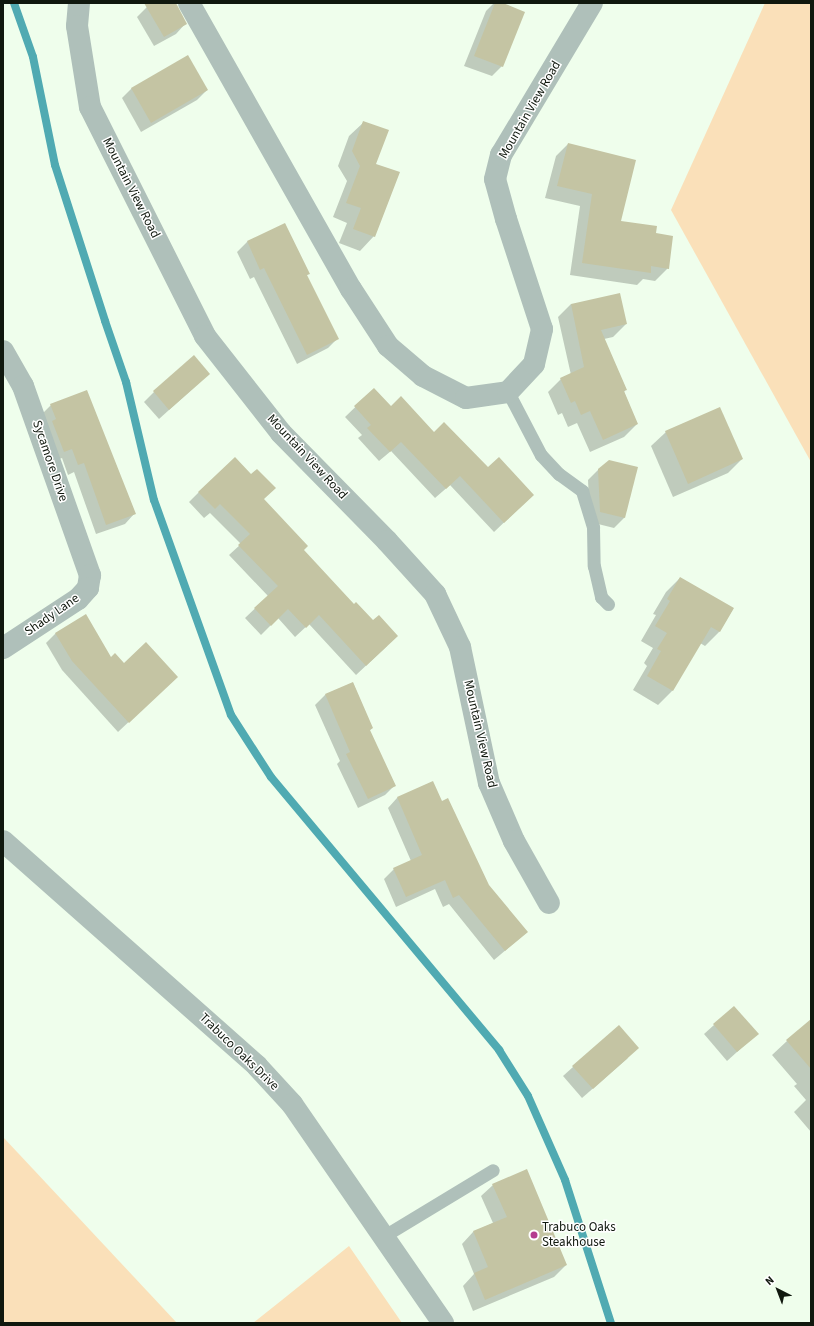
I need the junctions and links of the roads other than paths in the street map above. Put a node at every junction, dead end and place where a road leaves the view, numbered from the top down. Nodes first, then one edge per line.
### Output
1 (79, 3) edge
2 (189, 3) edge
3 (592, 3) edge
4 (3, 350) edge
5 (508, 392) junction
6 (90, 575) joint
7 (608, 604) dead end
8 (3, 648) edge
9 (3, 841) edge
10 (549, 903) dead end
11 (493, 1170) dead end
12 (384, 1236) junction
13 (443, 1323) edge

1 - 10 street, Mountain View Road
2 - 5 street
3 - 5 street, Mountain View Road
4 - 6 street, Sycamore Drive
5 - 7 lane
6 - 8 street, Shady Lane
9 - 12 street, Trabuco Oaks Drive
11 - 12 lane
12 - 13 street, Trabuco Oaks Drive

